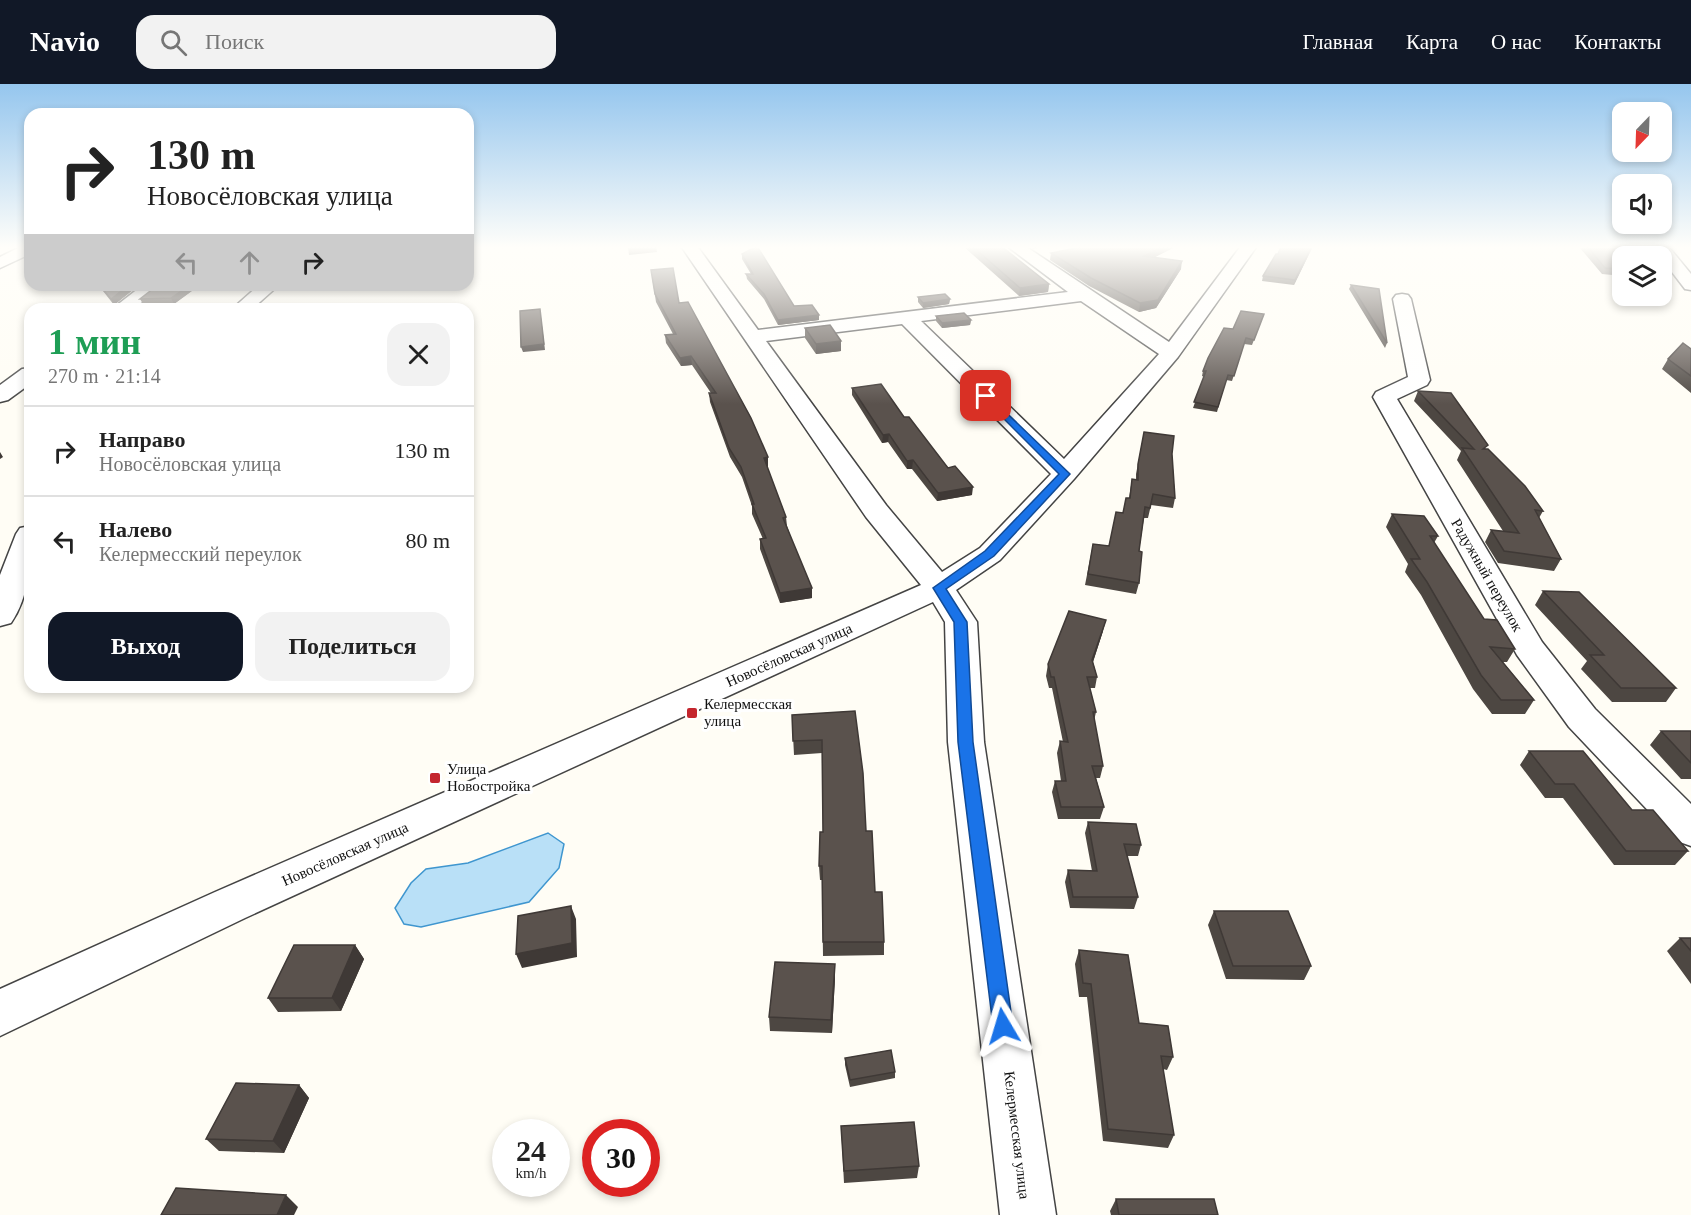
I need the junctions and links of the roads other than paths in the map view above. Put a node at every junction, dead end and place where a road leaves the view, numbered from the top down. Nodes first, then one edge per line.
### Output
1 (726, 299) edge
2 (1055, 299) edge
3 (1090, 299) edge
4 (1211, 299) edge
5 (1402, 299) dead end
6 (907, 318) junction
7 (753, 337) junction
8 (1172, 353) junction
9 (24, 378) edge
10 (0, 395) edge
11 (1065, 474) junction
12 (24, 550) edge
13 (939, 588) junction
14 (0, 616) edge
15 (1691, 830) edge
16 (0, 1013) edge
17 (1028, 1215) edge

1 - 7 street, Келермесская улица
2 - 6 street
3 - 8 street
4 - 8 street, Новосёловская улица
5 - 15 street, Радужный переулок
6 - 7 street
6 - 11 street
7 - 13 street, Келермесская улица
8 - 11 street, Новосёловская улица
9 - 10 street
11 - 13 street, Новосёловская улица
12 - 14 street
13 - 16 street, Новосёловская улица
13 - 17 street, Келермесская улица

